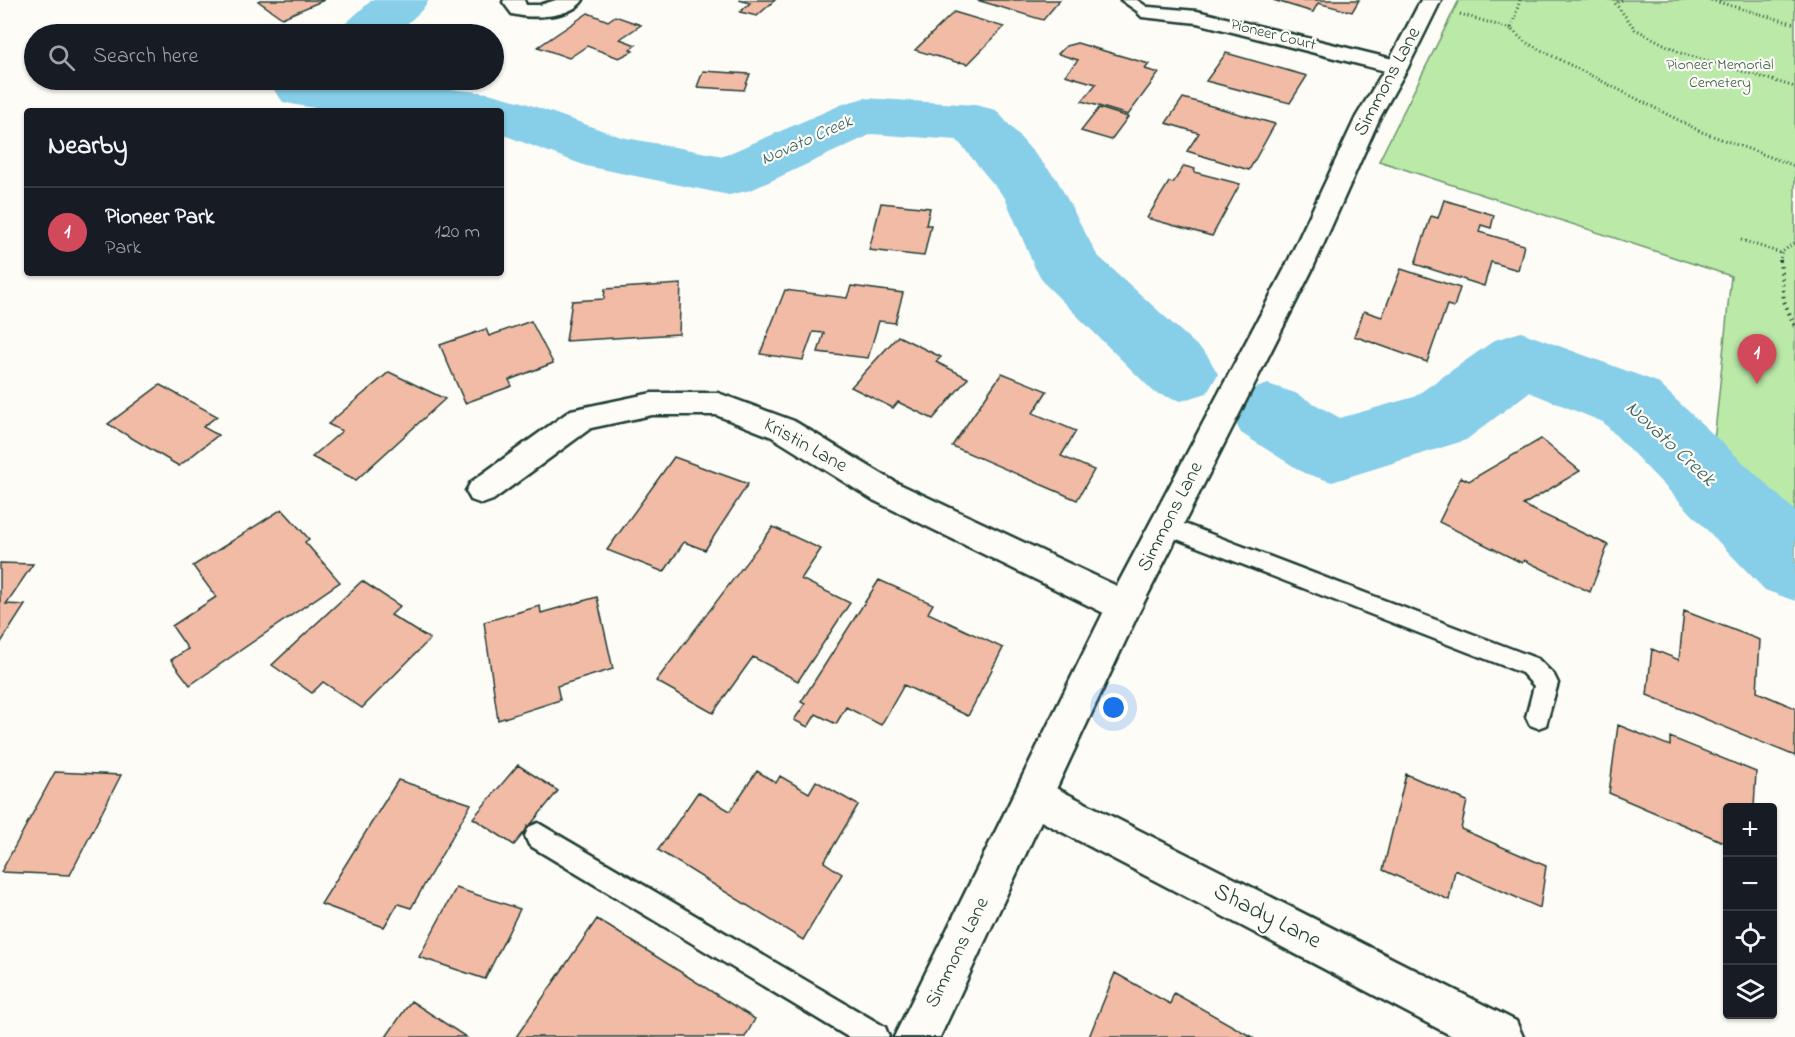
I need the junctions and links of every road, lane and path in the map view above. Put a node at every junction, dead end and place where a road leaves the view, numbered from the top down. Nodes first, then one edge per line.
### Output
1 (514, 0) edge
2 (573, 0) edge
3 (1128, 0) edge
4 (1520, 0) edge
5 (1622, 0) edge
6 (1711, 0) edge
7 (1430, 2) edge
8 (1149, 13) joint
9 (1795, 24) edge
10 (1511, 29) junction
11 (1397, 67) junction
12 (1795, 87) edge
13 (1795, 166) edge
14 (1741, 240) dead end
15 (1795, 242) edge
16 (1781, 253) junction
17 (1795, 327) edge
18 (482, 491) dead end
19 (1166, 526) junction
20 (1124, 606) junction
21 (1538, 717) dead end
22 (1034, 796) junction
23 (538, 836) dead end
24 (875, 1037) edge
25 (917, 1037) edge
26 (1500, 1037) edge

1 - 2 street
3 - 8 lane
4 - 10 path
5 - 12 path
6 - 9 path
7 - 10 path
7 - 11 street, Simmons Lane
8 - 11 street, Pioneer Court
10 - 13 path
11 - 19 street, Simmons Lane
14 - 16 path
15 - 16 path
16 - 17 path
18 - 20 street, Kristin Lane
19 - 20 street, Simmons Lane
19 - 21 lane
20 - 22 street, Simmons Lane
22 - 25 street, Simmons Lane
22 - 26 street, Shady Lane
23 - 24 lane

